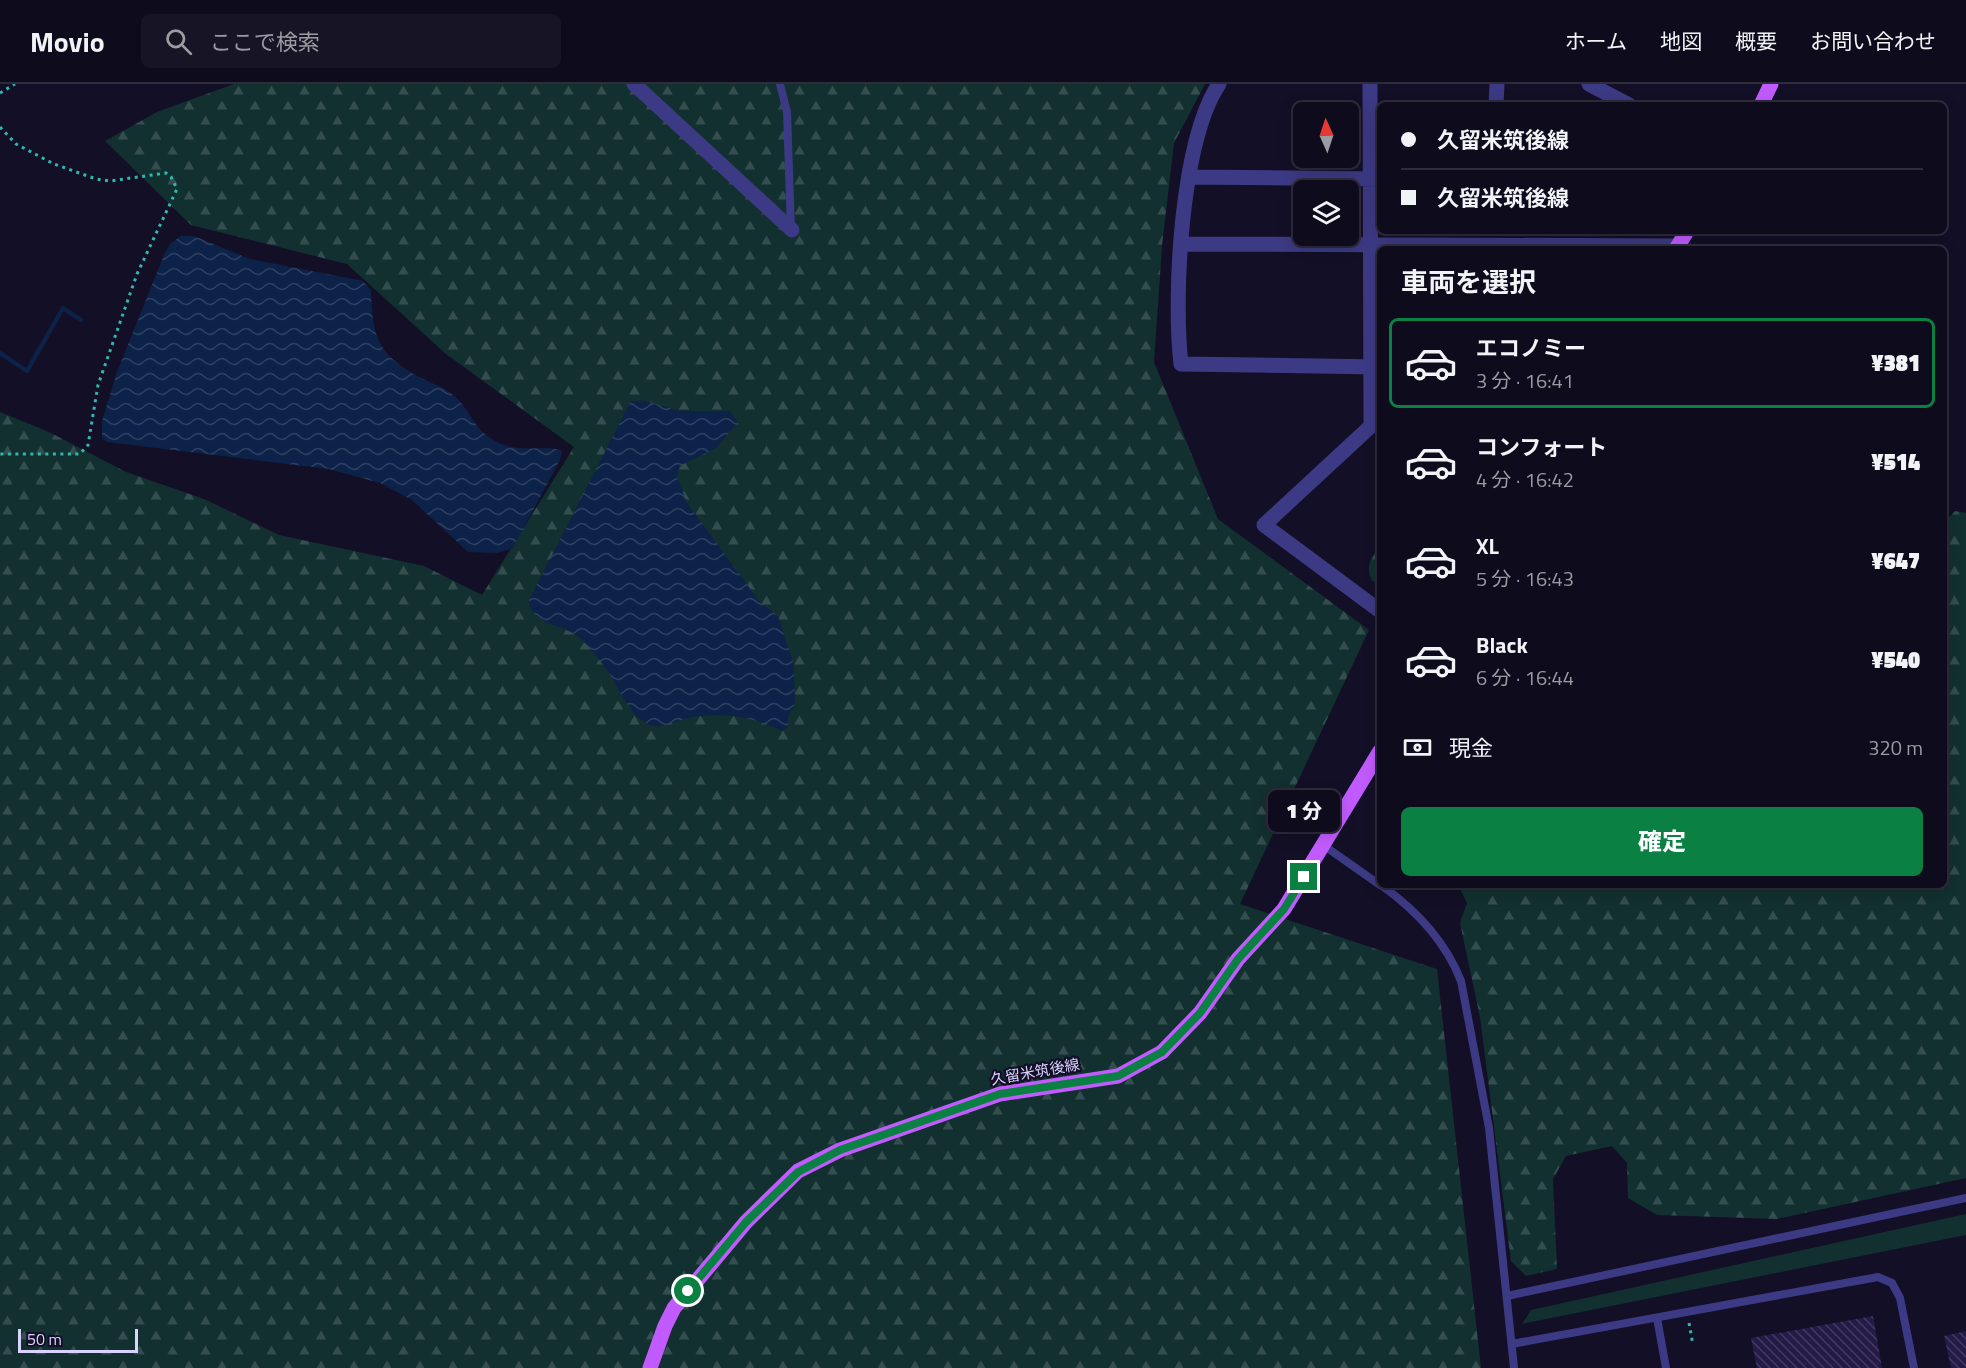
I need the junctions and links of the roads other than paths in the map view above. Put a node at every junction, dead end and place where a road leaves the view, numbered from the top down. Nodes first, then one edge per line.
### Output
1 (634, 84) edge
2 (780, 84) edge
3 (1219, 84) edge
4 (1370, 84) edge
5 (1497, 84) edge
6 (1591, 84) edge
7 (1771, 84) edge
8 (1496, 102) edge
9 (1624, 102) edge
10 (1762, 102) edge
11 (1190, 177) junction
12 (1375, 179) edge
13 (792, 230) joint
14 (1187, 244) dead end
15 (1370, 246) junction
16 (1377, 246) edge
17 (1375, 367) edge
18 (1377, 609) edge
19 (1377, 756) edge
20 (1323, 845) junction
21 (1377, 883) edge
22 (1383, 888) edge
23 (1966, 1198) edge
24 (1507, 1296) junction
25 (1657, 1318) junction
26 (1512, 1344) junction
27 (650, 1368) edge
28 (1514, 1368) edge
29 (1666, 1368) edge
30 (1914, 1368) edge

1 - 13 street
2 - 13 lane
3 - 11 street
4 - 12 street
5 - 8 street
6 - 9 street
7 - 10 main road
11 - 12 street
11 - 17 street
12 - 15 street
14 - 15 street
15 - 16 street
15 - 17 street
17 - 18 street
19 - 20 main road, 久留米筑後線
20 - 21 lane
20 - 27 main road, 久留米筑後線
22 - 24 lane
23 - 24 lane
24 - 26 lane
25 - 26 lane
25 - 29 lane
25 - 30 lane
26 - 28 lane

